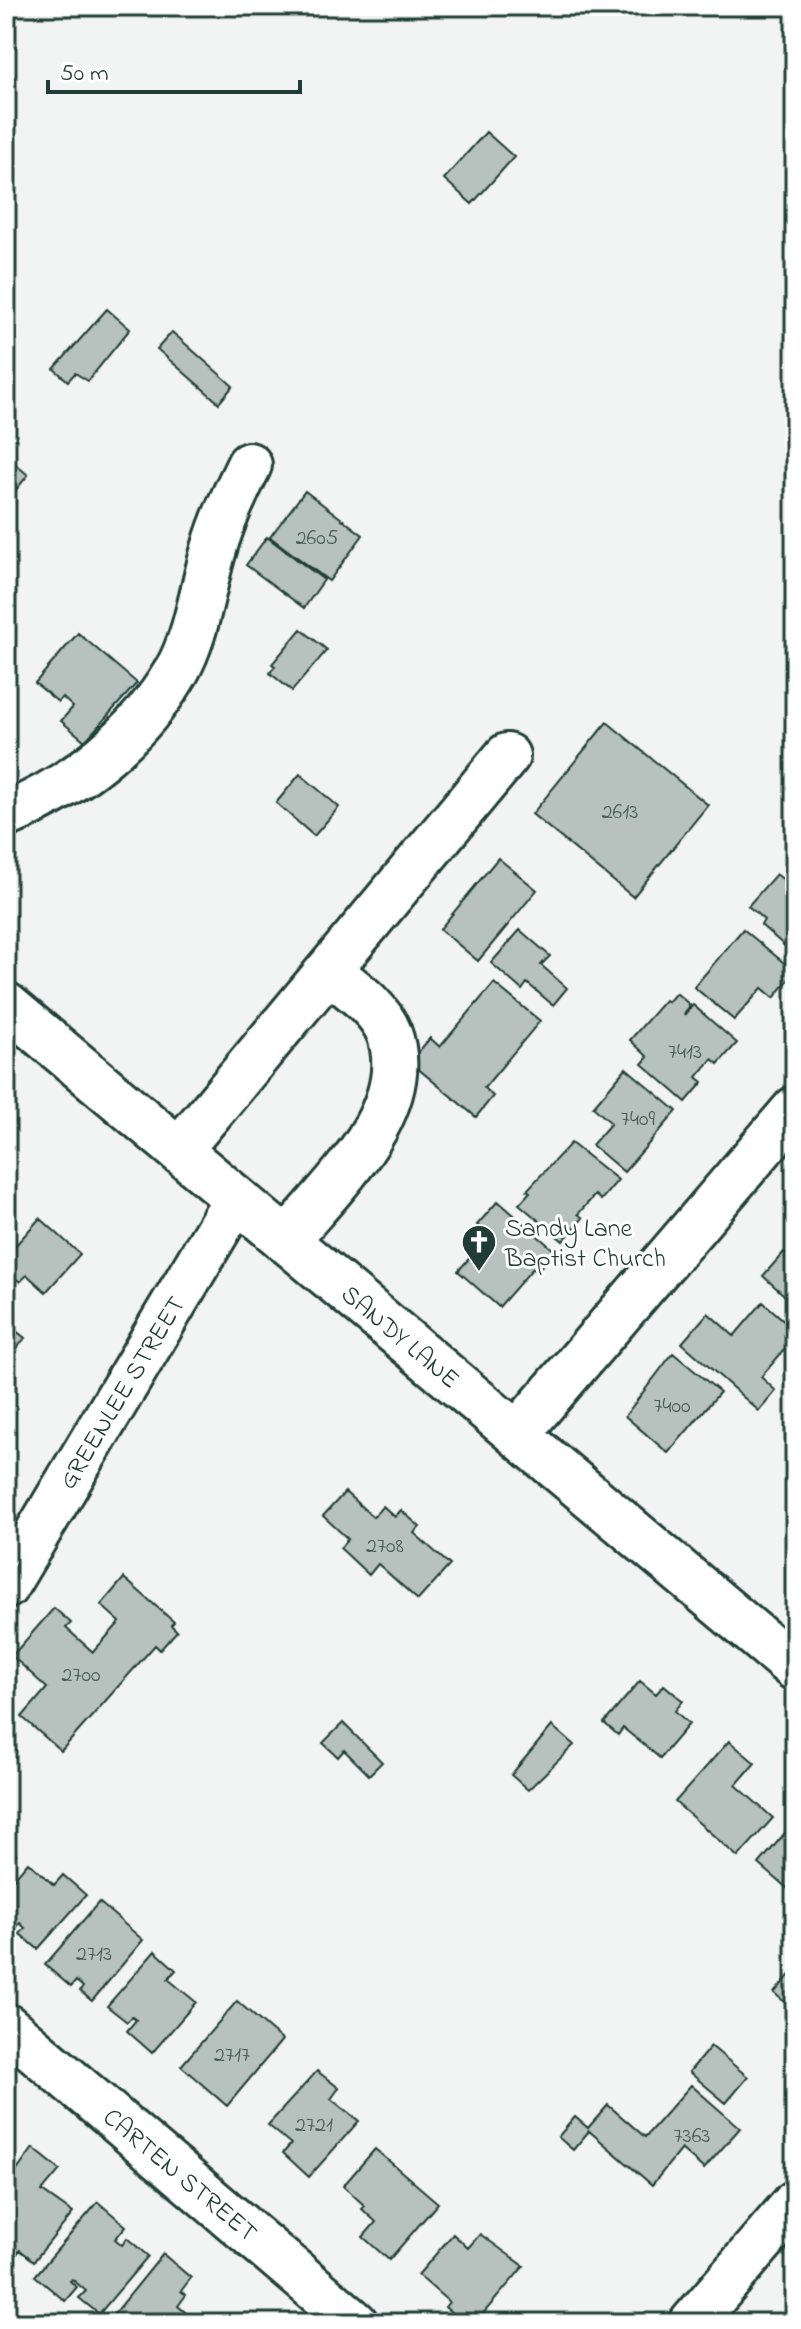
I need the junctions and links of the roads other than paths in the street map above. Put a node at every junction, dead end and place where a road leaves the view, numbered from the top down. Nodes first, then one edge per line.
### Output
1 (249, 465) dead end
2 (507, 756) dead end
3 (6, 815) edge
4 (329, 971) junction
5 (6, 1005) edge
6 (795, 1109) edge
7 (179, 1150) junction
8 (236, 1199) junction
9 (286, 1241) junction
10 (517, 1434) junction
11 (6, 1586) edge
12 (795, 1668) edge
13 (6, 2026) edge
14 (789, 2221) edge
15 (355, 2323) edge
16 (692, 2323) edge

1 - 3 street
2 - 4 street
4 - 7 street
4 - 9 street
5 - 7 street, SANDY LANE
6 - 10 street
7 - 8 street, SANDY LANE
8 - 9 street, SANDY LANE
8 - 11 street, GREENLEE STREET
9 - 10 street, SANDY LANE
10 - 12 street, SANDY LANE
13 - 15 street, CARTEN STREET
14 - 16 street

